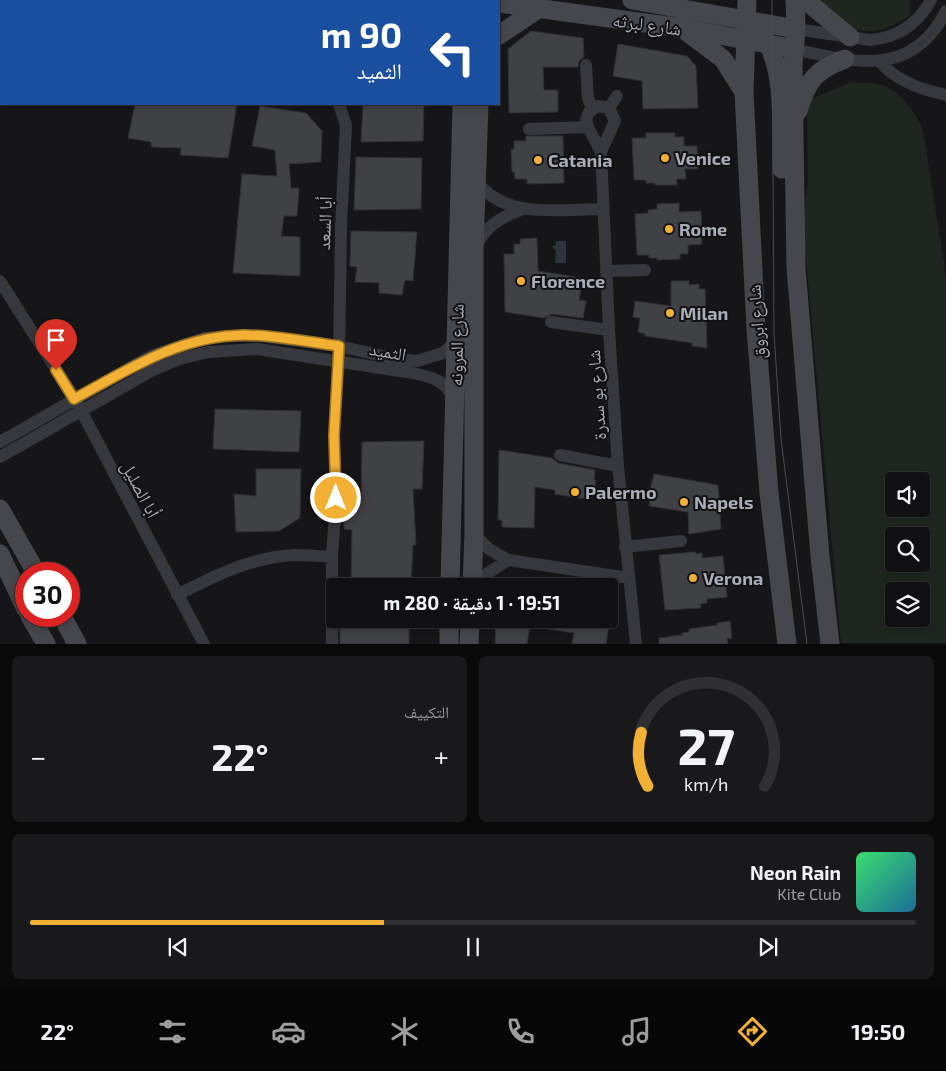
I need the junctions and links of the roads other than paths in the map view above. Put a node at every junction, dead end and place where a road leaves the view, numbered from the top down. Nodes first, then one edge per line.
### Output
1 (632, 0) edge
2 (714, 0) edge
3 (748, 0) edge
4 (756, 0) edge
5 (795, 0) edge
6 (805, 0) edge
7 (931, 0) edge
8 (500, 3) edge
9 (538, 9) junction
10 (692, 10) junction
11 (946, 11) edge
12 (766, 24) junction
13 (682, 28) junction
14 (796, 29) junction
15 (747, 30) junction
16 (500, 34) edge
17 (850, 37) junction
18 (768, 44) junction
19 (795, 49) junction
20 (845, 59) junction
21 (880, 62) junction
22 (586, 65) dead end
23 (744, 92) junction
24 (946, 95) edge
25 (617, 96) dead end
26 (339, 105) edge
27 (462, 105) edge
28 (479, 105) edge
29 (609, 108) junction
30 (592, 109) junction
31 (794, 122) junction
32 (588, 127) junction
33 (529, 129) dead end
34 (601, 152) junction
35 (477, 182) junction
36 (523, 209) junction
37 (602, 209) junction
38 (474, 249) junction
39 (796, 268) junction
40 (645, 270) dead end
41 (606, 271) junction
42 (0, 281) edge
43 (552, 322) dead end
44 (609, 330) junction
45 (456, 341) junction
46 (339, 346) junction
47 (339, 360) junction
48 (455, 402) junction
49 (77, 405) junction
50 (0, 442) edge
51 (560, 455) dead end
52 (0, 457) edge
53 (618, 466) junction
54 (0, 509) edge
55 (474, 534) junction
56 (681, 541) dead end
57 (625, 547) junction
58 (0, 554) edge
59 (332, 557) junction
60 (508, 560) junction
61 (30, 562) edge
62 (450, 578) edge
63 (473, 578) edge
64 (481, 578) edge
65 (629, 578) junction
66 (15, 586) edge
67 (177, 595) junction
68 (36, 627) edge
69 (68, 627) edge
70 (449, 628) edge
71 (470, 628) edge
72 (46, 644) edge
73 (77, 644) edge
74 (204, 644) edge
75 (332, 644) edge
76 (448, 644) edge
77 (469, 644) edge
78 (636, 644) edge
79 (786, 644) edge
80 (830, 644) edge

1 - 10 street, شارع لبرثه
2 - 10 street
3 - 15 street, شارع ابروق
4 - 12 street
5 - 14 street
6 - 17 street
7 - 17 street
8 - 9 street, شارع لبرثه
9 - 13 street, شارع لبرثه
9 - 16 street
10 - 15 street, شارع لبرثه
11 - 21 street
12 - 14 street, شارع لبرثه
12 - 15 street, شارع لبرثه
12 - 19 street
13 - 15 street, شارع لبرثه
13 - 23 street
14 - 17 street
14 - 19 street
15 - 18 street
15 - 23 street, شارع ابروق
18 - 19 street
18 - 39 street
19 - 20 street
19 - 31 street
20 - 21 street
20 - 31 street
21 - 24 street
22 - 30 street
23 - 79 street, شارع ابروق
25 - 29 street
26 - 46 street, أبا السعد
27 - 45 street, شارع المرونه
28 - 35 street, شارع المرونه
29 - 30 street
29 - 34 street, شارع بو سدرة
30 - 32 street
31 - 39 street
32 - 33 street
32 - 34 street, شارع بو سدرة
34 - 37 street, شارع بو سدرة
35 - 36 street
35 - 38 street, شارع المرونه
36 - 37 street
36 - 38 street
37 - 41 street, شارع بو سدرة
38 - 55 street, شارع المرونه
39 - 80 street
40 - 41 street
41 - 44 street, شارع بو سدرة
42 - 49 street
43 - 44 street
44 - 53 street, شارع بو سدرة
45 - 46 street, الثميد
45 - 48 street, شارع المرونه
46 - 47 street
46 - 49 street, الثميد
47 - 48 street, الثميد
47 - 49 street, الثميد
47 - 59 street
48 - 62 street, شارع المرونه
49 - 50 street, الثميد
49 - 52 street, الثميد
49 - 67 street, أبا الصليل
51 - 53 street
53 - 57 street, شارع بو سدرة
54 - 61 street
55 - 60 street
55 - 63 street, شارع المرونه
56 - 57 street
57 - 65 street, شارع بو سدرة
58 - 66 street
59 - 67 street
59 - 75 street
60 - 64 street
60 - 65 street
65 - 78 street, شارع بو سدرة
67 - 74 street, أبا الصليل
68 - 72 street
69 - 73 street
70 - 76 street
71 - 77 street

